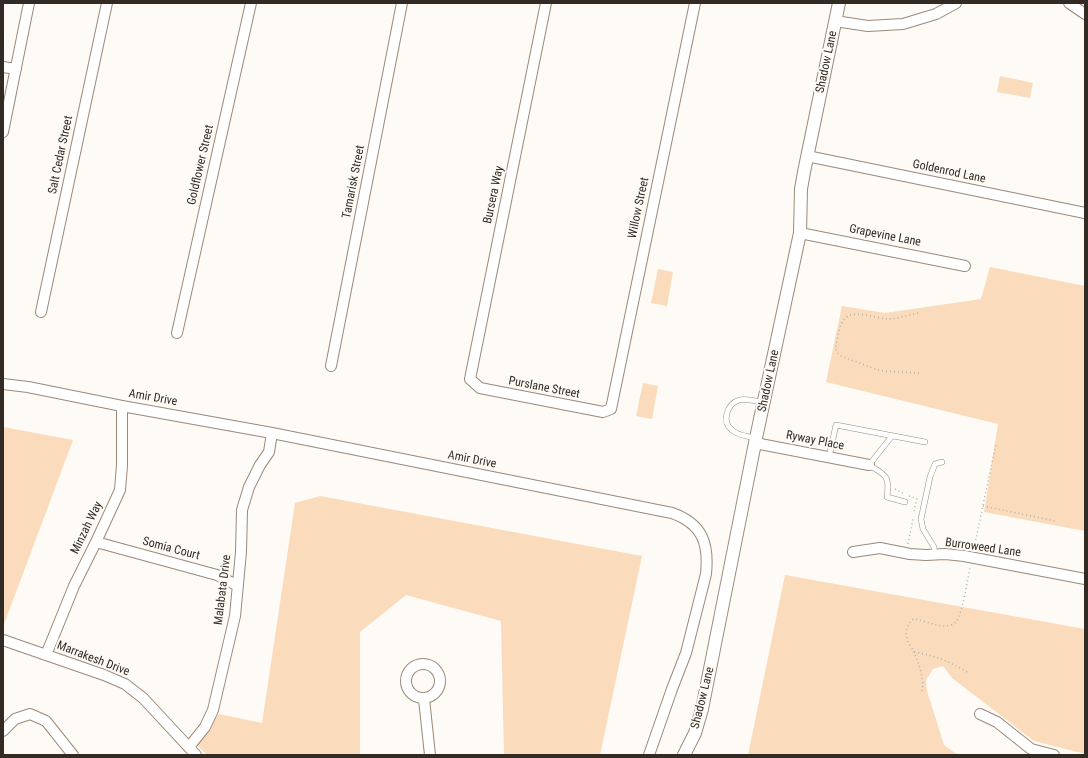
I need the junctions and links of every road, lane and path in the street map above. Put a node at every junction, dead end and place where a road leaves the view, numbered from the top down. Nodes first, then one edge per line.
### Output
1 (29, 3) edge
2 (107, 3) edge
3 (251, 3) edge
4 (402, 3) edge
5 (546, 3) edge
6 (695, 3) edge
7 (839, 3) edge
8 (956, 3) edge
9 (1069, 3) edge
10 (1085, 14) edge
11 (836, 21) junction
12 (3, 67) edge
13 (16, 69) junction
14 (3, 132) edge
15 (807, 156) junction
16 (1085, 213) edge
17 (800, 233) junction
18 (965, 266) dead end
19 (41, 312) dead end
20 (918, 313) dead end
21 (177, 333) dead end
22 (331, 366) dead end
23 (919, 373) dead end
24 (3, 384) edge
25 (480, 388) joint
26 (764, 403) junction
27 (122, 406) junction
28 (603, 412) joint
29 (272, 433) junction
30 (892, 436) junction
31 (756, 440) junction
32 (925, 442) dead end
33 (996, 444) dead end
34 (829, 457) junction
35 (942, 462) dead end
36 (869, 465) junction
37 (888, 486) junction
38 (905, 502) dead end
39 (983, 506) junction
40 (1055, 521) dead end
41 (96, 542) junction
42 (853, 552) dead end
43 (906, 553) junction
44 (935, 555) junction
45 (972, 557) junction
46 (1085, 578) edge
47 (238, 586) junction
48 (3, 640) edge
49 (914, 652) junction
50 (46, 655) junction
51 (967, 672) dead end
52 (922, 691) dead end
53 (424, 699) dead end
54 (980, 714) dead end
55 (3, 732) edge
56 (192, 751) edge
57 (73, 755) edge
58 (430, 755) edge
59 (649, 755) edge
60 (684, 755) edge
61 (1054, 755) edge

1 - 13 street
2 - 19 street, Salt Cedar Street
3 - 21 street, Goldflower Street
4 - 22 street, Tamarisk Street
5 - 25 street, Bursera Way
6 - 28 street, Willow Street
7 - 11 street, Shadow Lane
8 - 11 street
9 - 10 street
11 - 15 street, Shadow Lane
12 - 13 street
13 - 14 street
15 - 16 street, Goldenrod Lane
15 - 17 street, Shadow Lane
17 - 18 street, Grapevine Lane
17 - 26 street, Shadow Lane
20 - 23 path
24 - 27 street, Amir Drive
25 - 28 street, Purslane Street
26 - 31 street, Shadow Lane
26 - 31 lane
27 - 29 street, Amir Drive
27 - 41 street, Minzah Way
29 - 47 street, Malabata Drive
29 - 59 street, Amir Drive
30 - 32 lane
30 - 34 lane
30 - 36 lane
31 - 34 street, Ryway Place
31 - 60 street, Shadow Lane
33 - 39 path
34 - 36 street, Ryway Place
35 - 44 lane
36 - 37 lane
37 - 38 lane
37 - 43 path
39 - 40 path
39 - 45 path
41 - 47 street, Somia Court
41 - 50 street, Minzah Way
42 - 43 street, Burroweed Lane
43 - 44 street, Burroweed Lane
44 - 45 street, Burroweed Lane
45 - 46 street, Burroweed Lane
45 - 49 path
47 - 56 street, Malabata Drive
48 - 50 street, Marrakesh Drive
49 - 51 path
49 - 52 path
50 - 56 street, Marrakesh Drive
53 - 58 street
54 - 61 street
55 - 57 street

